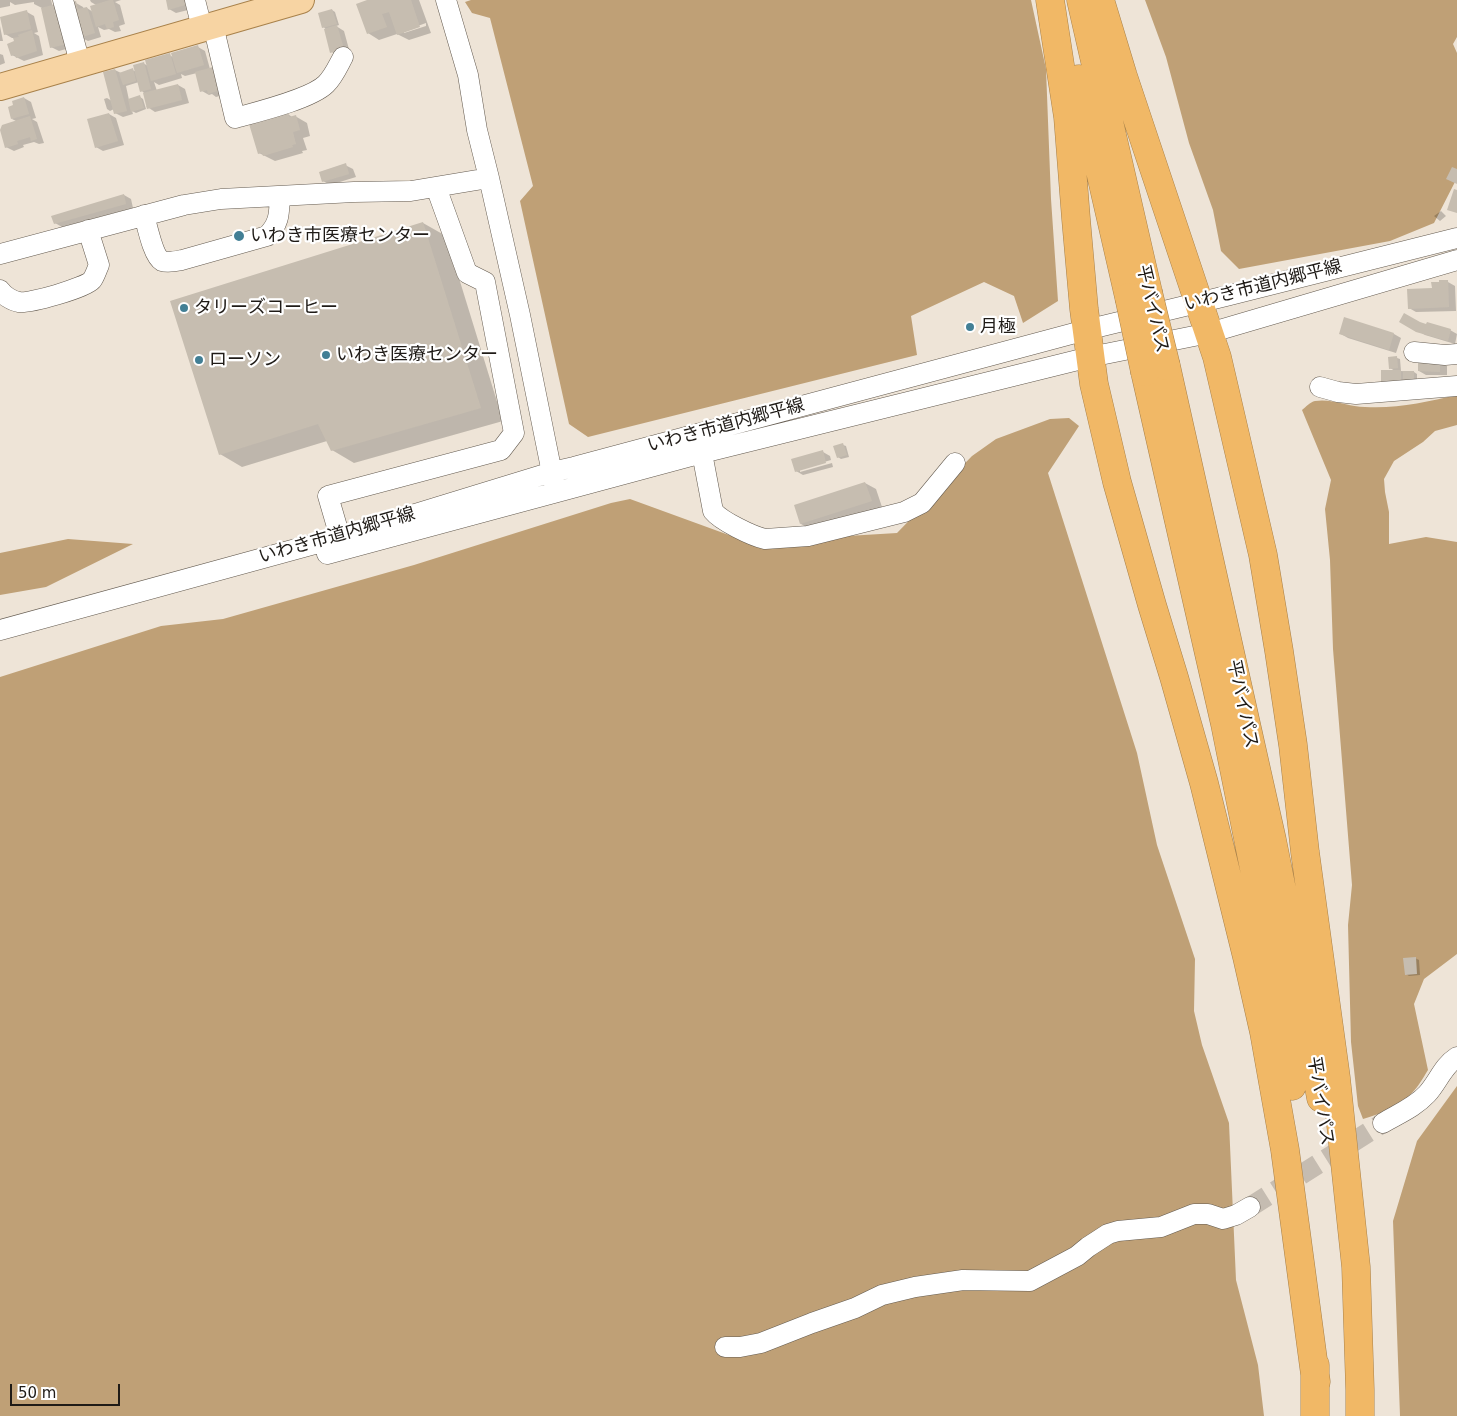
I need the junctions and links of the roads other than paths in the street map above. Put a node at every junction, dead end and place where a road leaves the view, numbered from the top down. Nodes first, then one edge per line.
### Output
1 (63, 0) edge
2 (195, 0) edge
3 (300, 0) edge
4 (446, 0) edge
5 (1050, 0) edge
6 (1061, 0) edge
7 (1082, 0) edge
8 (1100, 0) edge
9 (208, 27) junction
10 (343, 57) dead end
11 (80, 63) junction
12 (0, 87) edge
13 (489, 178) junction
14 (436, 187) junction
15 (280, 196) junction
16 (144, 215) junction
17 (88, 230) junction
18 (1457, 238) edge
19 (0, 254) edge
20 (1457, 260) edge
21 (0, 290) edge
22 (1139, 295) junction
23 (1199, 302) junction
24 (1086, 330) junction
25 (1209, 333) junction
26 (1414, 352) dead end
27 (1457, 354) edge
28 (1090, 357) junction
29 (1155, 369) junction
30 (1457, 386) edge
31 (1320, 387) dead end
32 (702, 453) junction
33 (955, 463) dead end
34 (552, 472) junction
35 (557, 492) junction
36 (340, 537) junction
37 (0, 630) edge
38 (0, 644) edge
39 (1457, 1057) edge
40 (1383, 1124) tunnel mouth
41 (1250, 1207) tunnel mouth
42 (725, 1347) dead end
43 (1316, 1382) junction
44 (1315, 1416) edge
45 (1352, 1416) edge
46 (1360, 1416) edge

1 - 11 street
2 - 9 street
3 - 9 main road
4 - 13 street
5 - 24 highway
6 - 22 highway, 平バイパス
7 - 22 highway, 平バイパス
8 - 23 highway
9 - 10 street
9 - 11 main road
11 - 12 main road
13 - 14 street
13 - 34 street
14 - 15 street
14 - 36 street
15 - 16 street
15 - 16 street
16 - 17 street
17 - 19 street
17 - 21 street
18 - 23 street, いわき市道内郷平線
20 - 25 street, いわき市道内郷平線
22 - 29 highway, 平バイパス, bridge
23 - 24 street, いわき市道内郷平線
23 - 25 highway
24 - 28 highway
24 - 34 street, いわき市道内郷平線
25 - 28 street, いわき市道内郷平線
25 - 46 highway
26 - 27 street
28 - 32 street, いわき市道内郷平線
28 - 43 highway
29 - 43 highway, 平バイパス
29 - 45 highway, 平バイパス
30 - 31 street
32 - 33 street
32 - 35 street, いわき市道内郷平線
34 - 35 street
34 - 36 street, いわき市道内郷平線
35 - 38 street, いわき市道内郷平線
36 - 37 street, いわき市道内郷平線
39 - 40 street
41 - 42 street
43 - 44 highway, 平バイパス

